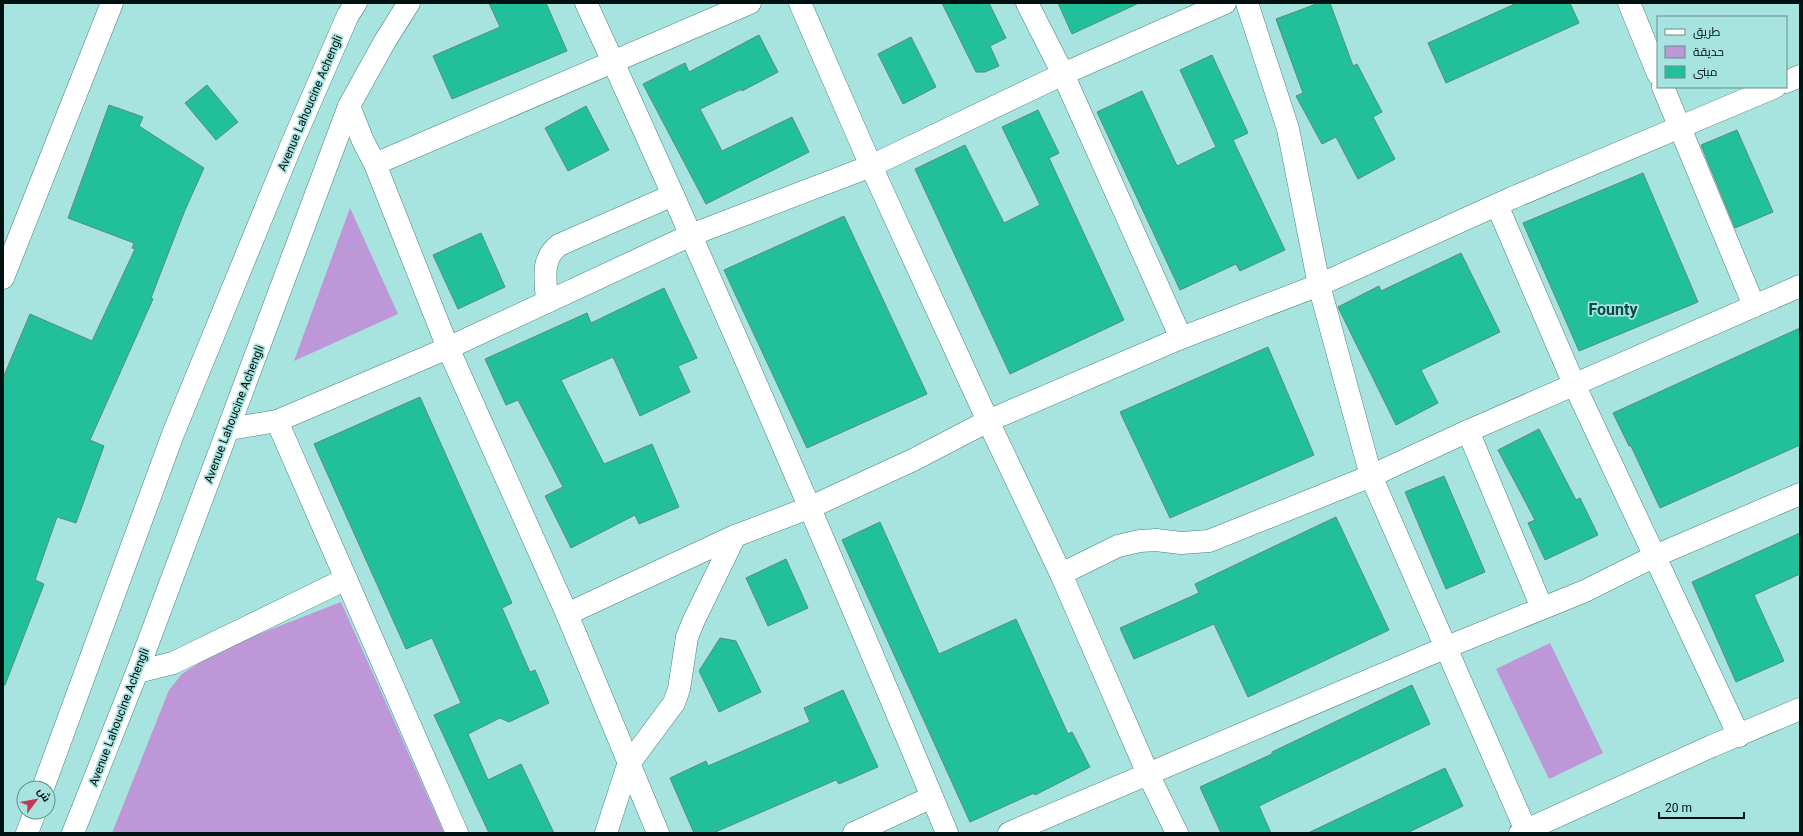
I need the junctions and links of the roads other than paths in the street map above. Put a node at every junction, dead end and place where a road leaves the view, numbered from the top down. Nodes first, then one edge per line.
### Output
1 (112, 3) edge
2 (356, 3) edge
3 (409, 3) edge
4 (586, 3) edge
5 (750, 3) edge
6 (800, 3) edge
7 (1027, 3) edge
8 (1225, 3) edge
9 (1247, 3) edge
10 (1629, 3) edge
11 (614, 63) junction
12 (1657, 72) edge
13 (1062, 74) junction
14 (1800, 76) edge
15 (1787, 82) edge
16 (1663, 88) edge
17 (1772, 88) edge
18 (349, 106) junction
19 (1679, 127) junction
20 (375, 164) junction
21 (871, 166) junction
22 (673, 195) junction
23 (1497, 205) junction
24 (692, 235) junction
25 (3, 278) edge
26 (1319, 285) junction
27 (1800, 286) edge
28 (547, 302) junction
29 (1754, 306) junction
30 (1181, 338) junction
31 (448, 348) junction
32 (1574, 384) junction
33 (277, 421) junction
34 (988, 421) junction
35 (229, 429) junction
36 (1468, 431) junction
37 (1371, 476) junction
38 (1800, 494) edge
39 (811, 507) junction
40 (735, 536) junction
41 (1655, 556) junction
42 (1061, 574) junction
43 (346, 578) junction
44 (1542, 608) junction
45 (567, 614) junction
46 (1447, 647) junction
47 (137, 672) junction
48 (1800, 709) edge
49 (1740, 736) junction
50 (628, 765) junction
51 (1148, 774) junction
52 (47, 780) edge
53 (932, 797) junction
54 (32, 820) edge
55 (1524, 832) edge
56 (27, 833) edge
57 (73, 833) edge
58 (457, 833) edge
59 (606, 833) edge
60 (658, 833) edge
61 (854, 833) edge
62 (947, 833) edge
63 (1010, 833) edge
64 (1177, 833) edge

1 - 25 street
2 - 52 street, Avenue Lahoucine Achengli
3 - 18 street, Avenue Lahoucine Achengli
4 - 11 street
5 - 11 street
6 - 21 street
7 - 13 street
8 - 13 street
9 - 26 street
10 - 12 street
11 - 20 street
11 - 22 street
13 - 21 street
13 - 30 street
14 - 15 street
16 - 19 street
17 - 19 street
18 - 20 street
18 - 35 street, Avenue Lahoucine Achengli
19 - 23 street
19 - 29 street
20 - 31 street
21 - 24 street
21 - 34 street
22 - 24 street
22 - 28 street
23 - 26 street
23 - 32 street
24 - 28 street
24 - 39 street
26 - 30 street
26 - 37 street
27 - 29 street
28 - 31 street
29 - 32 street
30 - 34 street
31 - 33 street
31 - 45 street
32 - 36 street
32 - 41 street
33 - 35 street
33 - 43 street
34 - 39 street
34 - 42 street
35 - 47 street, Avenue Lahoucine Achengli
36 - 37 street
36 - 44 street
37 - 42 street
37 - 46 street
38 - 41 street
39 - 40 street
39 - 53 street
40 - 45 street
40 - 50 street
41 - 44 street
41 - 49 street
42 - 51 street
43 - 47 street
43 - 58 street
44 - 46 street
45 - 50 street
46 - 51 street
46 - 55 street
47 - 57 street, Avenue Lahoucine Achengli
48 - 49 street
49 - 55 street
50 - 59 street
50 - 60 street
51 - 63 street
51 - 64 street
53 - 61 street
53 - 62 street
54 - 56 street

